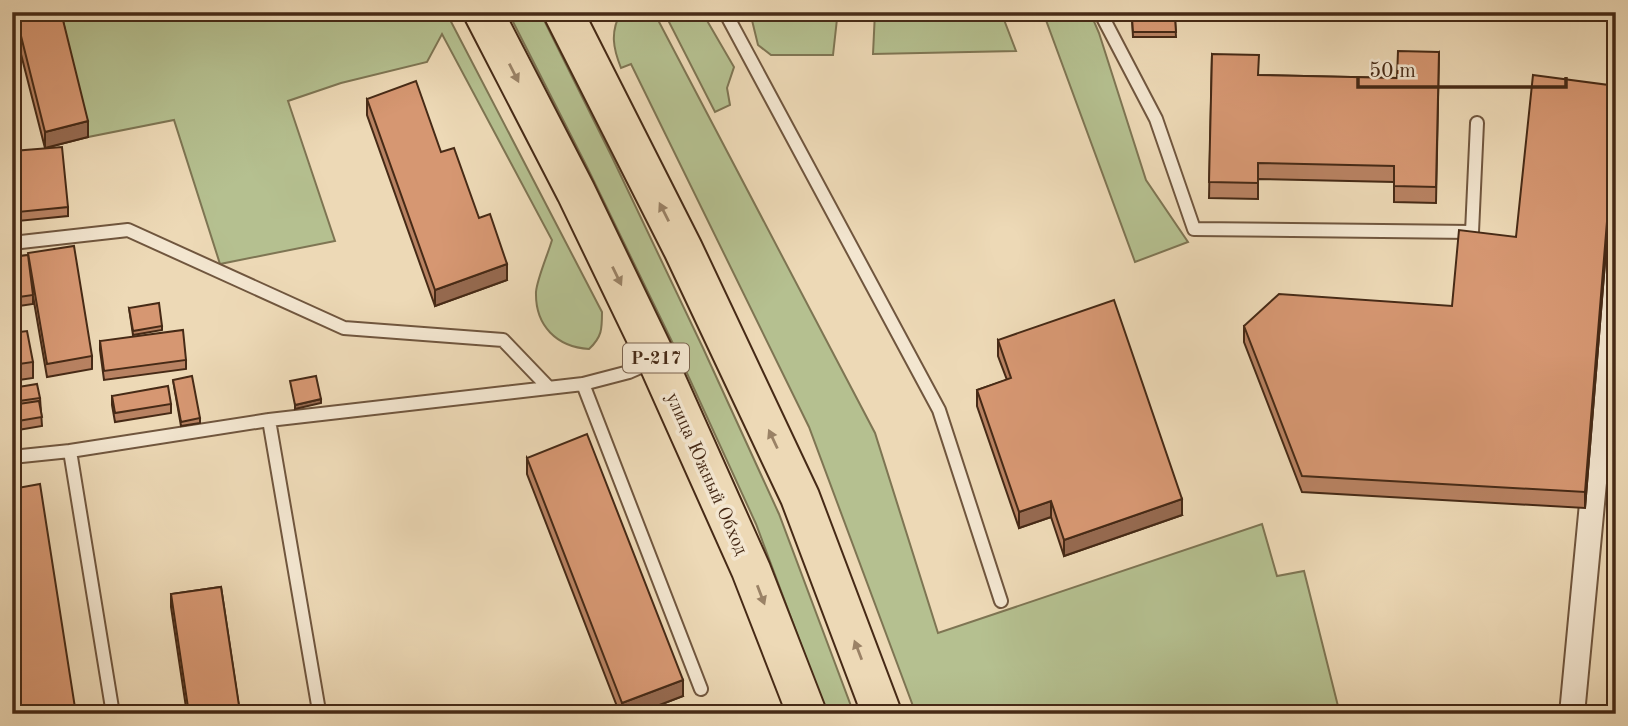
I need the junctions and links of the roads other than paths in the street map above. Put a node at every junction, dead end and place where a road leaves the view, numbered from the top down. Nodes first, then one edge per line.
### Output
1 (483, 12) edge
2 (563, 12) edge
3 (725, 12) edge
4 (1100, 12) edge
5 (1477, 123) dead end
6 (12, 243) edge
7 (1616, 251) edge
8 (657, 360) junction
9 (583, 384) junction
10 (549, 388) junction
11 (269, 420) junction
12 (70, 451) junction
13 (12, 457) edge
14 (1001, 601) dead end
15 (701, 689) dead end
16 (113, 714) edge
17 (318, 714) edge
18 (807, 714) edge
19 (882, 714) edge
20 (1572, 714) edge

1 -> 8 main road, улица Южный Обход / Р-217
19 -> 2 main road
3 - 14 lane
4 - 5 lane
6 - 10 lane
7 - 20 street
8 - 9 lane
8 -> 18 main road, улица Южный Обход / Р-217
9 - 10 lane
9 - 15 lane
10 - 11 lane
11 - 12 lane
11 - 17 lane
12 - 13 lane
12 - 16 lane

